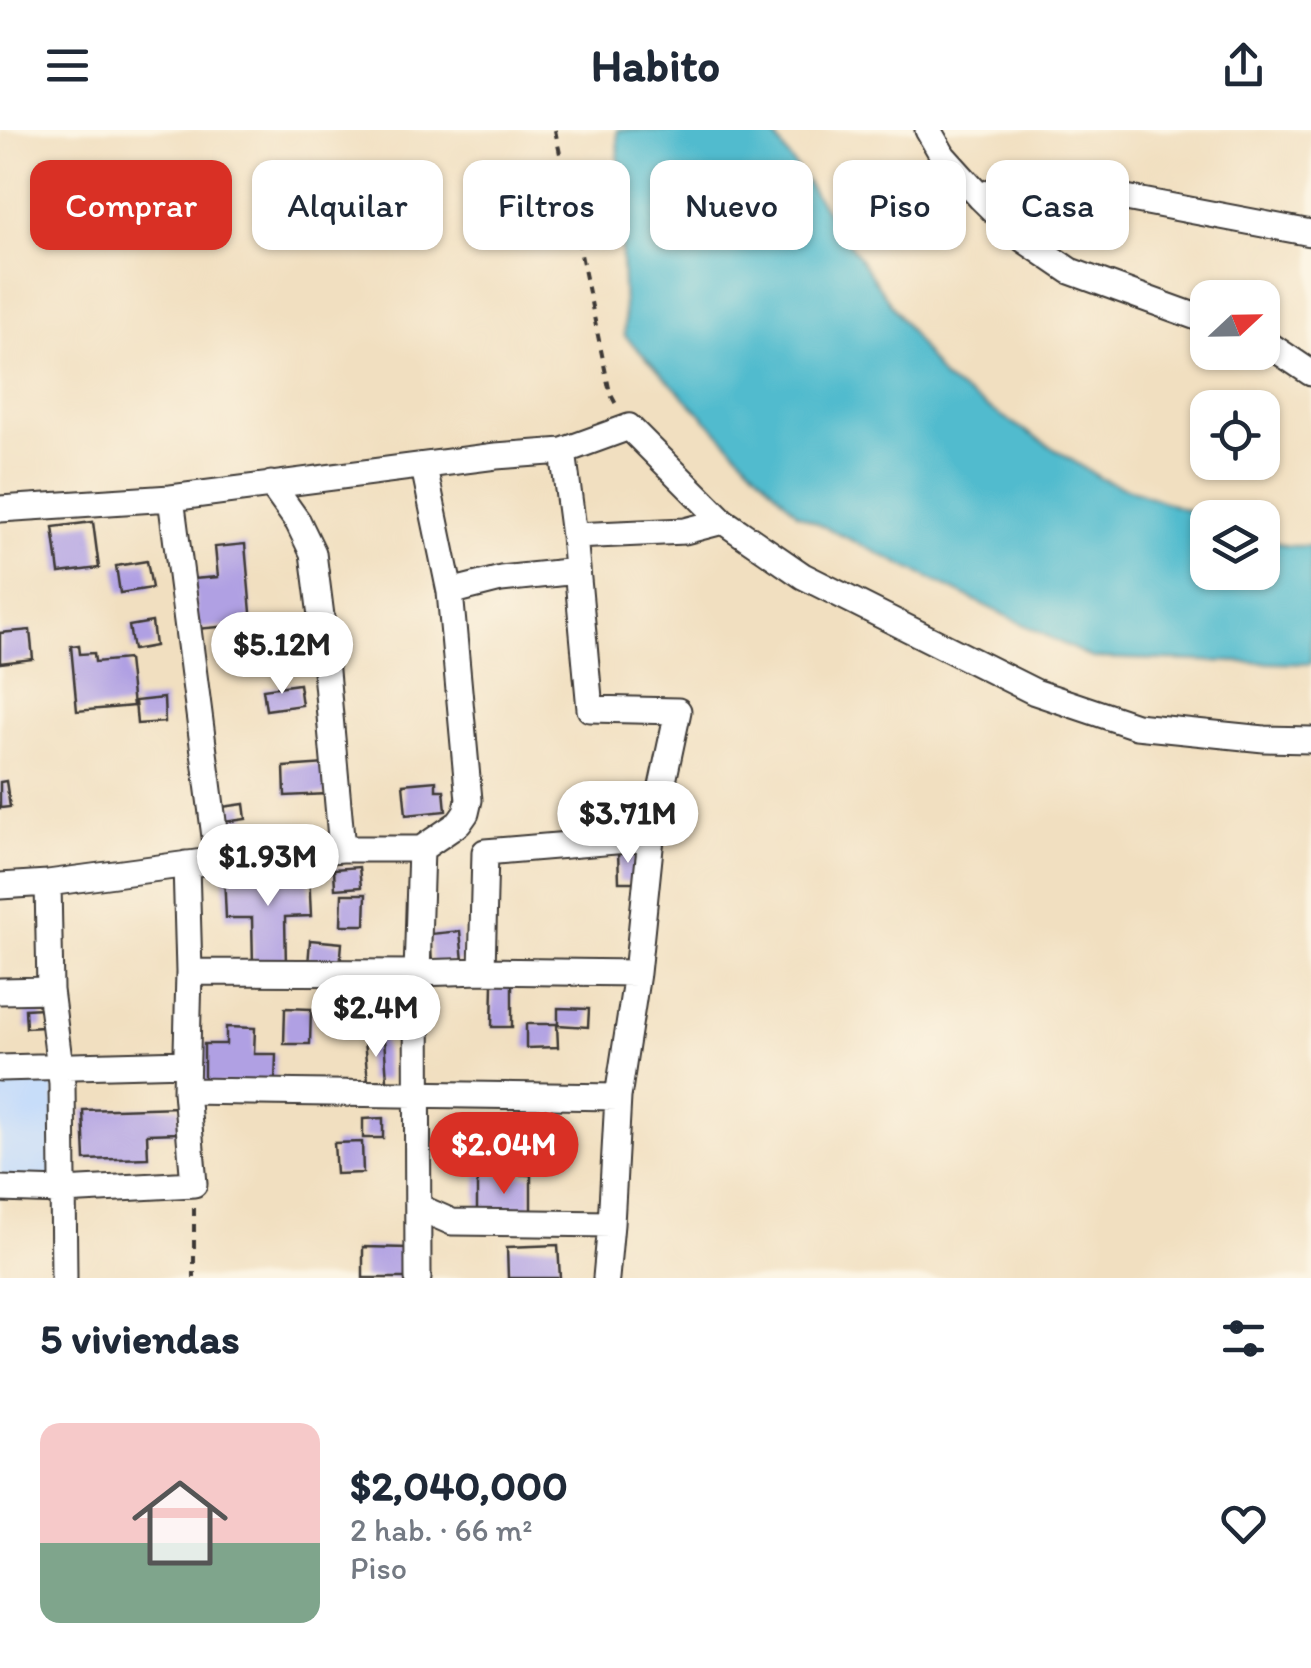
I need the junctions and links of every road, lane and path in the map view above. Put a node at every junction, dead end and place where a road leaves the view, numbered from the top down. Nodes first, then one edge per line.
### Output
1 (556, 130) edge
2 (928, 130) edge
3 (980, 196) junction
4 (1311, 233) edge
5 (1190, 314) edge
6 (1280, 352) edge
7 (1311, 373) edge
8 (629, 426) junction
9 (563, 451) junction
10 (424, 467) junction
11 (272, 484) junction
12 (171, 498) junction
13 (0, 509) edge
14 (722, 521) junction
15 (574, 536) junction
16 (577, 570) junction
17 (450, 592) junction
18 (1311, 740) edge
19 (651, 838) junction
20 (342, 849) junction
21 (421, 849) junction
22 (218, 860) junction
23 (186, 864) junction
24 (48, 883) junction
25 (0, 886) edge
26 (482, 970) junction
27 (189, 972) junction
28 (417, 973) junction
29 (637, 973) junction
30 (50, 990) junction
31 (0, 991) edge
32 (186, 1063) junction
33 (58, 1066) junction
34 (0, 1068) edge
35 (186, 1092) junction
36 (417, 1094) junction
37 (618, 1097) junction
38 (194, 1184) junction
39 (0, 1189) edge
40 (63, 1192) junction
41 (418, 1207) junction
42 (611, 1224) junction
43 (64, 1278) edge
44 (194, 1278) edge
45 (418, 1278) edge
46 (606, 1278) edge

1 - 8 path
2 - 3 street
3 - 4 street
3 - 5 street
6 - 7 street
8 - 9 street
8 - 14 street
9 - 10 street
9 - 15 street
10 - 11 street
10 - 17 street
11 - 12 street
11 - 20 street
12 - 13 street
12 - 22 street
14 - 15 street
14 - 18 street
15 - 16 street
16 - 17 street
16 - 19 street
17 - 21 street
19 - 26 street
19 - 29 street
20 - 21 street
20 - 22 street
21 - 28 street
22 - 23 street
23 - 24 street
23 - 27 street
24 - 25 street
24 - 30 street
26 - 28 street
26 - 29 street
27 - 28 street
27 - 32 street
28 - 36 street
29 - 37 street
30 - 31 street
30 - 33 street
32 - 33 street
32 - 35 street
33 - 34 street
33 - 40 street
35 - 36 street
35 - 38 street
36 - 37 street
36 - 41 street
37 - 42 street
38 - 40 street
38 - 44 path
39 - 40 street
40 - 43 street
41 - 42 street
41 - 45 street
42 - 46 street

